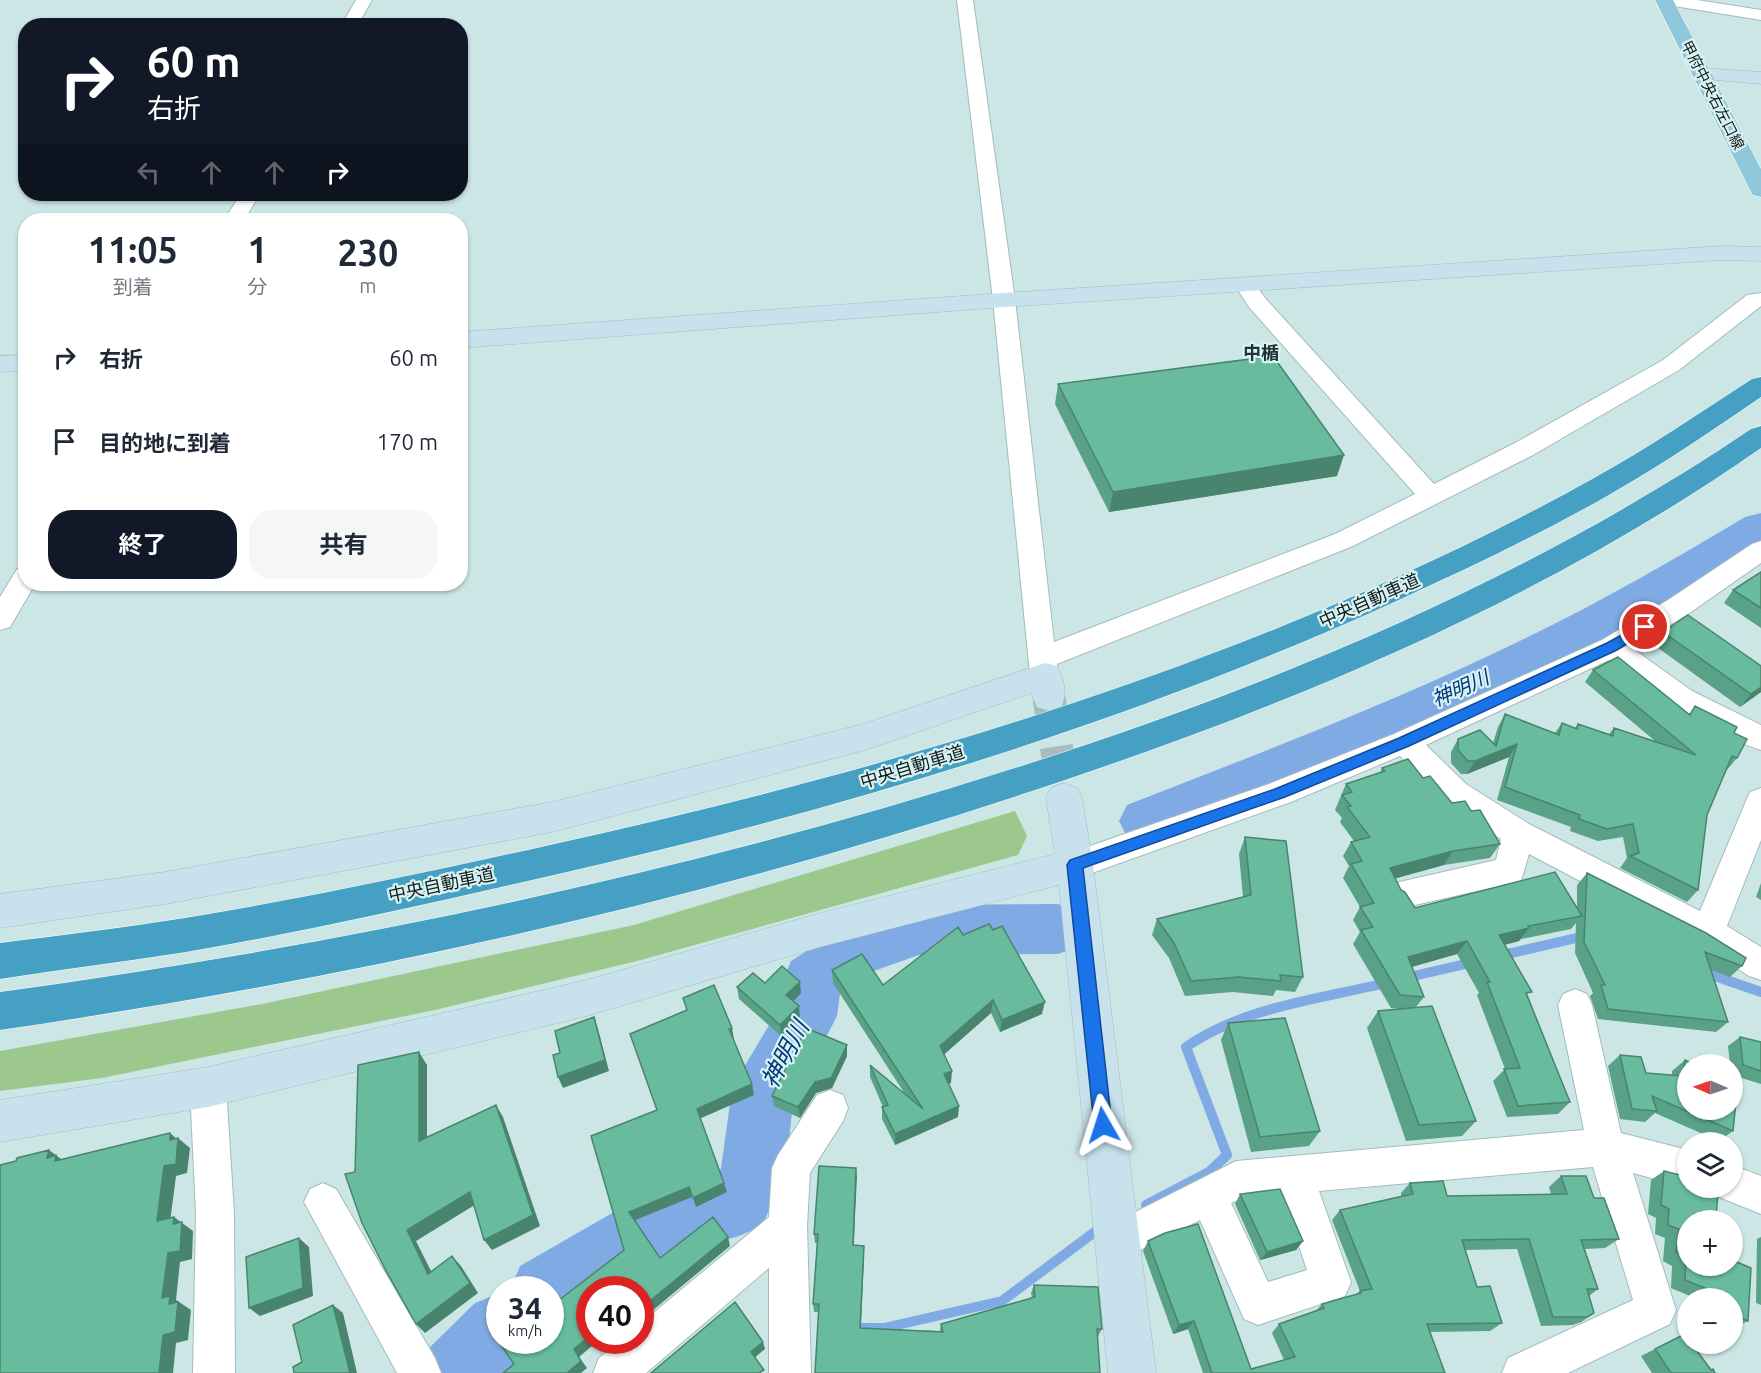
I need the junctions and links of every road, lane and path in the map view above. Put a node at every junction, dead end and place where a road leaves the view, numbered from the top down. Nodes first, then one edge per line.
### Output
1 (364, 0) edge
2 (965, 0) edge
3 (1666, 0) edge
4 (1761, 15) edge
5 (354, 18) edge
6 (1702, 74) junction
7 (1761, 78) edge
8 (1761, 189) edge
9 (1761, 254) edge
10 (1245, 284) junction
11 (1761, 299) edge
12 (1004, 300) junction
13 (468, 339) edge
14 (18, 363) edge
15 (0, 364) edge
16 (1761, 385) edge
17 (1761, 435) edge
18 (1431, 496) junction
19 (1761, 550) edge
20 (18, 590) edge
21 (0, 620) edge
22 (1612, 646) junction
23 (1045, 677) junction
24 (1761, 738) edge
25 (1404, 742) junction
26 (1064, 798) tunnel mouth
27 (1761, 801) edge
28 (1518, 833) junction
29 (1075, 865) junction
30 (1406, 893) edge
31 (0, 910) edge
32 (1708, 932) junction
33 (0, 960) edge
34 (1761, 965) edge
35 (1575, 1005) dead end
36 (0, 1011) edge
37 (208, 1087) junction
38 (830, 1108) dead end
39 (0, 1121) edge
40 (1606, 1148) junction
41 (1677, 1166) edge
42 (1293, 1175) junction
43 (1743, 1188) edge
44 (1208, 1195) junction
45 (1761, 1195) edge
46 (323, 1202) dead end
47 (788, 1226) junction
48 (1116, 1243) junction
49 (214, 1373) edge
50 (420, 1373) edge
51 (614, 1373) edge
52 (789, 1373) edge
53 (1132, 1373) edge
54 (1523, 1373) edge

1 - 5 street
2 - 12 street
3 - 4 street
3 - 6 main road, 甲府中央右左口線
6 - 7 street
6 - 8 main road, 甲府中央右左口線
9 - 10 street
10 - 12 street
10 - 18 street
11 - 18 street
12 - 13 street
12 - 23 street
14 - 15 street
16 - 33 highway, 中央自動車道
17 - 36 highway
18 - 23 street
19 - 22 street
20 - 21 street
22 - 24 street
22 - 25 street
23 - 31 street
25 - 28 street
25 - 29 street
26 - 29 street
27 - 32 street
28 - 30 street
28 - 32 street
29 - 37 street
29 - 48 street
32 - 34 street
35 - 40 street
37 - 39 street
37 - 49 street
38 - 47 street
40 - 41 street
40 - 42 street
40 - 54 street
42 - 44 street
42 - 44 street
43 - 45 street
44 - 48 street
46 - 50 street
47 - 51 street
47 - 52 street
48 - 53 street

